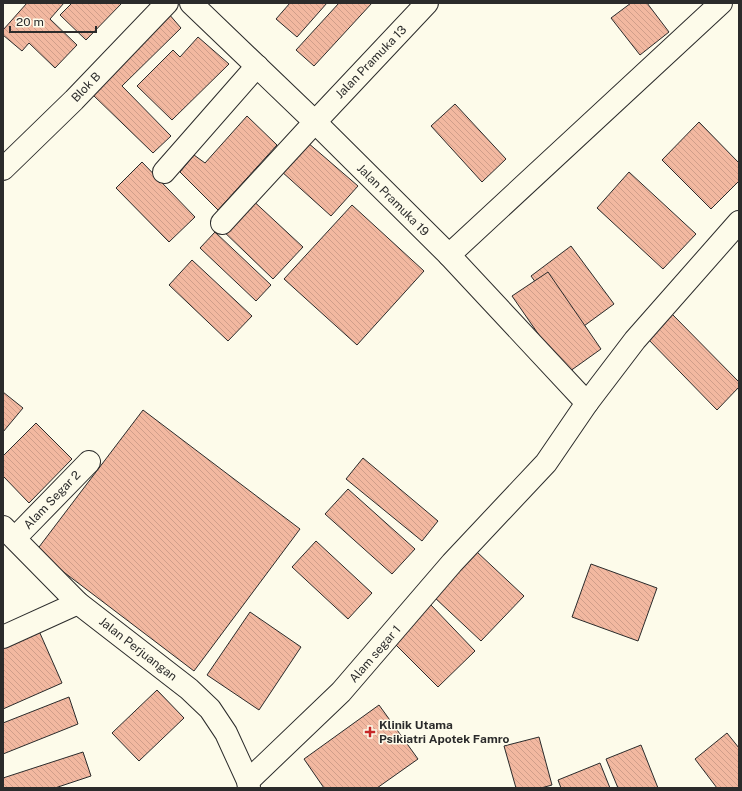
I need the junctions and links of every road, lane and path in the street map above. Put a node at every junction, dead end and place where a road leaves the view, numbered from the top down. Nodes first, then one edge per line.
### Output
1 (167, 3) edge
2 (191, 3) edge
3 (427, 3) edge
4 (721, 3) edge
5 (257, 66) junction
6 (314, 122) junction
7 (3, 169) edge
8 (164, 172) dead end
9 (739, 222) edge
10 (222, 223) dead end
11 (449, 255) junction
12 (587, 403) junction
13 (89, 462) dead end
14 (9, 533) edge
15 (78, 603) junction
16 (3, 637) edge
17 (249, 784) edge

1 - 7 street, Blok B
2 - 5 street, Jalan Pramuka 19
3 - 6 street, Jalan Pramuka 13
4 - 11 street
5 - 6 street, Jalan Pramuka 19
5 - 8 street
6 - 10 street, Jalan Pramuka 13
6 - 11 street, Jalan Pramuka 19
9 - 12 street, Alam segar 1
11 - 12 street, Jalan Pramuka 19
12 - 17 street, Alam segar 1
13 - 14 street, Alam Segar 2
14 - 15 street, Jalan Perjuangan
15 - 16 street
15 - 17 street, Jalan Perjuangan

